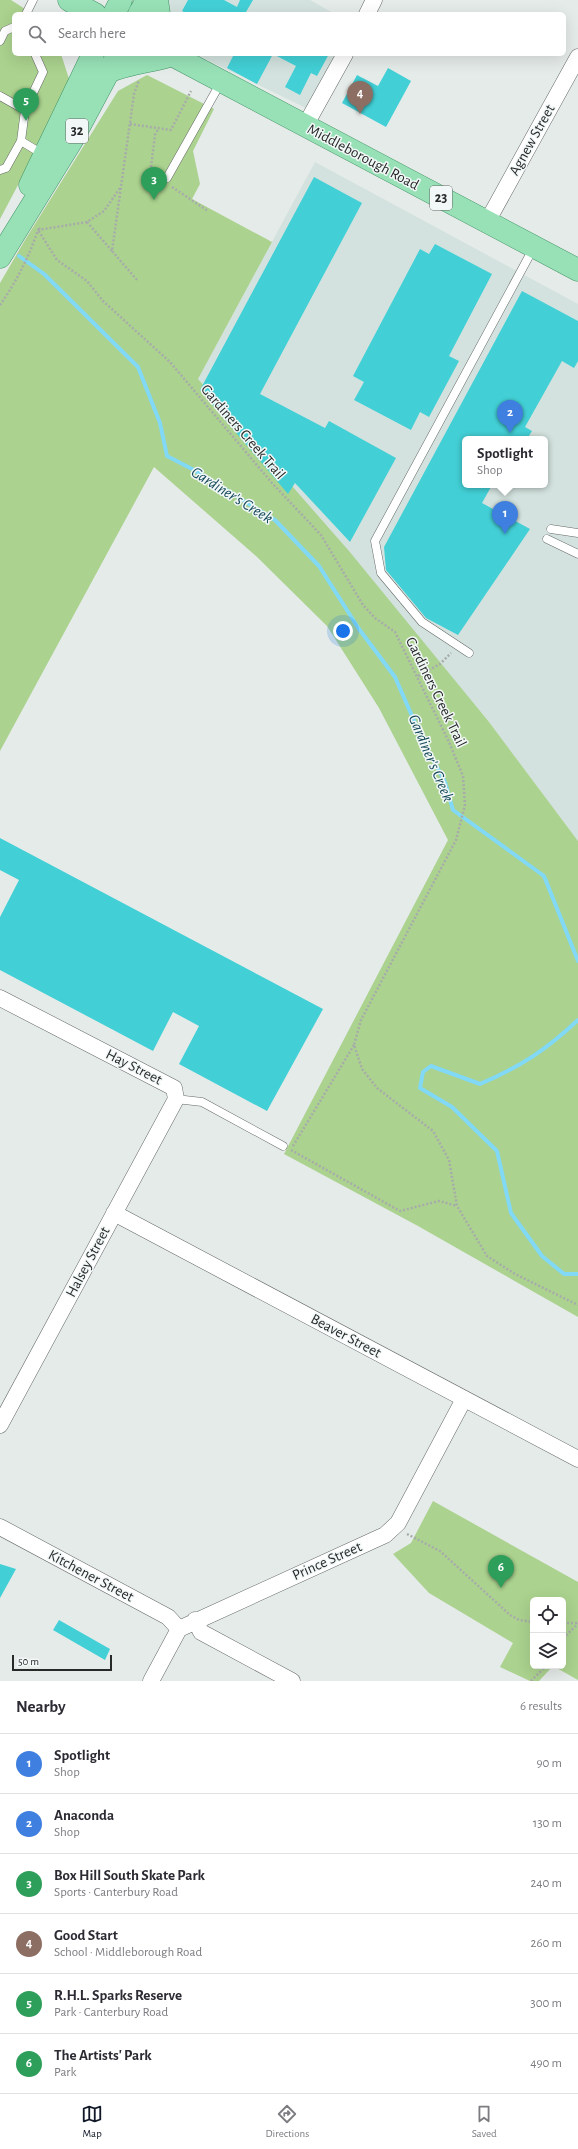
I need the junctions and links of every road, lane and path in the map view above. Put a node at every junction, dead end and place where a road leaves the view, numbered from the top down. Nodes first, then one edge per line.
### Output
1 (33, 0) edge
2 (63, 0) edge
3 (69, 0) edge
4 (121, 0) edge
5 (147, 0) edge
6 (157, 0) edge
7 (374, 0) edge
8 (27, 12) edge
9 (70, 12) edge
10 (91, 12) edge
11 (115, 12) edge
12 (140, 12) edge
13 (159, 12) edge
14 (368, 12) edge
15 (12, 28) edge
16 (0, 41) edge
17 (36, 56) edge
18 (166, 56) edge
19 (175, 56) edge
20 (344, 56) edge
21 (578, 57) edge
22 (89, 58) edge
23 (125, 65) edge
24 (222, 82) junction
25 (191, 91) dead end
26 (0, 96) edge
27 (25, 110) junction
28 (130, 124) junction
29 (305, 126) junction
30 (21, 141) junction
31 (44, 155) junction
32 (0, 170) edge
33 (167, 178) dead end
34 (121, 187) junction
35 (87, 222) junction
36 (487, 222) junction
37 (41, 224) dead end
38 (38, 230) junction
39 (534, 247) junction
40 (0, 250) edge
41 (112, 251) junction
42 (0, 257) edge
43 (578, 270) edge
44 (137, 280) dead end
45 (0, 305) edge
46 (551, 529) dead end
47 (578, 533) edge
48 (547, 539) dead end
49 (578, 554) edge
50 (469, 653) dead end
51 (446, 659) dead end
52 (418, 676) junction
53 (0, 998) edge
54 (354, 1045) junction
55 (176, 1098) junction
56 (283, 1146) joint
57 (291, 1150) junction
58 (457, 1206) junction
59 (114, 1214) junction
60 (578, 1305) edge
61 (464, 1399) junction
62 (0, 1426) edge
63 (578, 1459) edge
64 (398, 1523) junction
65 (0, 1527) edge
66 (195, 1620) junction
67 (530, 1622) edge
68 (566, 1623) edge
69 (578, 1624) edge
70 (179, 1629) junction
71 (566, 1635) edge
72 (543, 1669) edge
73 (151, 1681) edge
74 (292, 1681) edge
75 (531, 1681) edge

1 - 8 lane
2 - 9 main road
3 - 10 main road
4 - 11 main road
5 - 12 main road
6 - 13 main road
7 - 14 street
15 - 16 lane
17 - 27 lane
18 - 23 main road
19 - 24 main road, Middleborough Road / 23
20 - 29 street
21 - 36 street, Agnew Street
22 - 31 main road, 32
23 - 28 path
23 - 42 main road, 32
24 - 29 main road, Middleborough Road / 23
24 - 33 lane
25 - 28 path
26 - 27 lane
27 - 30 lane
28 - 34 path
29 - 36 main road, Middleborough Road / 23
30 - 31 lane
30 - 32 lane
31 - 40 main road, 32
34 - 35 path
34 - 41 path
35 - 38 path
35 - 41 path
36 - 39 main road, Middleborough Road / 23
37 - 38 path
38 - 45 path
38 - 52 path, Gardiners Creek Trail
39 - 43 main road, Middleborough Road / 23
39 - 50 lane
41 - 44 path
46 - 47 lane
48 - 49 lane
51 - 52 path
52 - 54 path, Gardiners Creek Trail
53 - 55 street, Hay Street
54 - 57 path, Gardiners Creek Trail
54 - 58 path
55 - 56 lane, Hay Street
55 - 59 street, Halsey Street
56 - 57 path
57 - 58 path
58 - 60 path
59 - 61 street, Beaver Street
59 - 62 street, Halsey Street
61 - 63 street, Beaver Street
61 - 64 street, Prince Street
64 - 66 street, Prince Street
64 - 67 path
65 - 70 street, Kitchener Street
66 - 70 street, Prince Street
66 - 74 street
68 - 69 path
69 - 71 path
70 - 73 street
72 - 75 path

